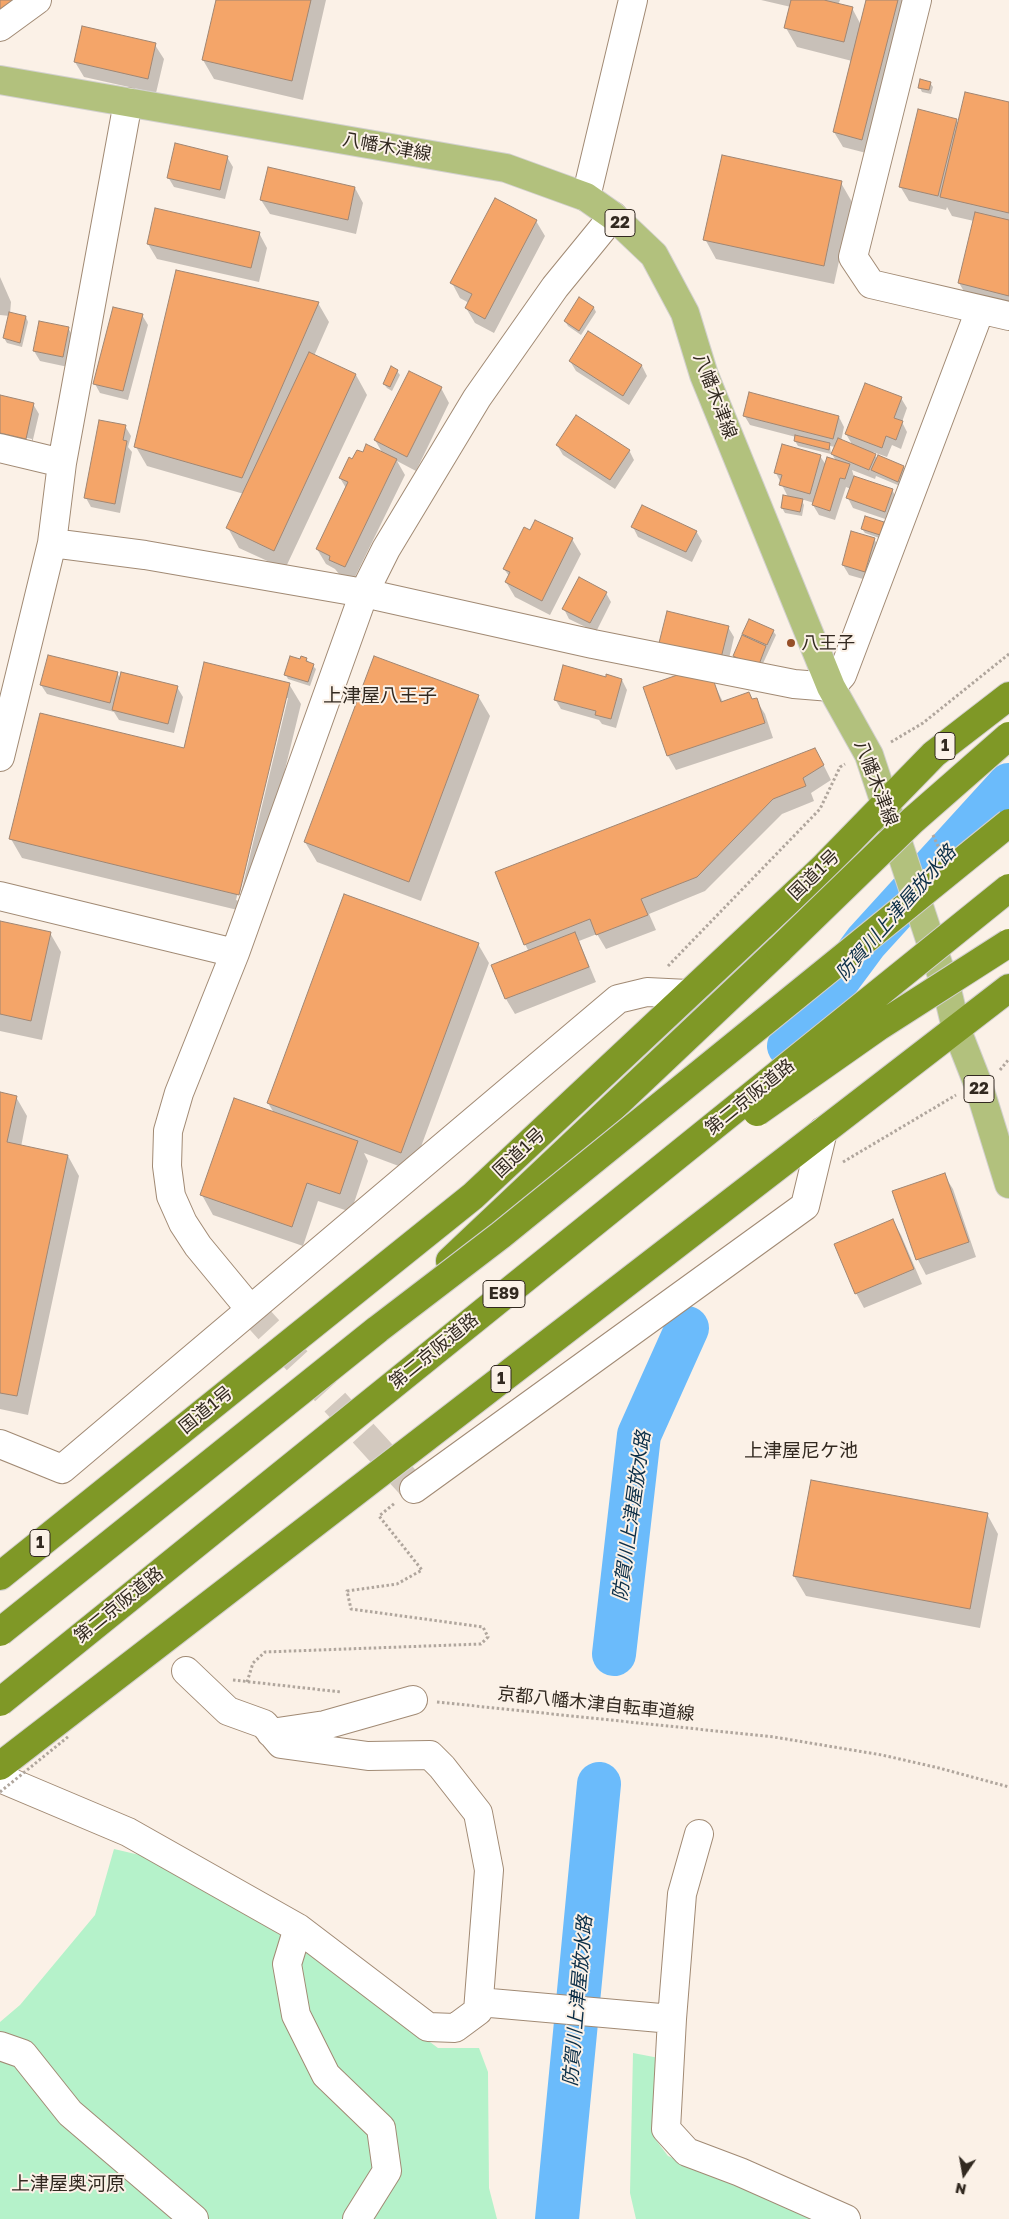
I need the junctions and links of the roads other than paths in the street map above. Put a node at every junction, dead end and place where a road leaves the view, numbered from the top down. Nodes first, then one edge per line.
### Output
1 (37, 0) edge
2 (633, 0) edge
3 (917, 0) edge
4 (0, 27) edge
5 (0, 80) edge
6 (128, 102) junction
7 (586, 197) junction
8 (614, 216) junction
9 (980, 310) junction
10 (1009, 316) edge
11 (0, 448) edge
12 (62, 463) junction
13 (52, 543) junction
14 (364, 593) junction
15 (832, 687) junction
16 (1009, 696) edge
17 (1009, 736) edge
18 (0, 757) edge
19 (886, 802) junction
20 (1009, 823) edge
21 (1009, 888) edge
22 (0, 896) edge
23 (1009, 943) edge
24 (235, 953) junction
25 (1009, 988) edge
26 (688, 994) junction
27 (956, 1028) junction
28 (822, 1131) junction
29 (1009, 1184) edge
30 (250, 1309) junction
31 (378, 1330) junction
32 (374, 1400) junction
33 (0, 1444) edge
34 (414, 1488) road end
35 (0, 1576) edge
36 (0, 1632) edge
37 (186, 1671) dead end
38 (413, 1700) road end
39 (0, 1702) edge
40 (272, 1733) junction
41 (0, 1766) edge
42 (0, 1778) edge
43 (699, 1834) dead end
44 (298, 1928) junction
45 (478, 2002) junction
46 (672, 2019) junction
47 (0, 2046) edge
48 (194, 2219) edge
49 (357, 2219) edge
50 (846, 2219) edge

1 - 4 street
2 - 7 street
3 - 9 street
5 - 6 main road, 八幡木津線 / 22
6 - 7 main road, 八幡木津線 / 22
6 - 12 street
7 - 8 main road, 八幡木津線 / 22
8 - 14 street
8 - 15 main road, 八幡木津線 / 22
9 - 10 street
9 - 15 street
11 - 12 street
12 - 13 street
13 - 14 street
13 - 18 street
14 - 15 street
14 - 24 street
15 - 19 main road, 八幡木津線 / 22
16 - 19 highway, 国道1号 / 1
17 - 31 highway, bridge
19 - 26 highway, 国道1号 / 1
19 - 27 main road, 八幡木津線 / 22, bridge
20 - 31 highway, E89, bridge
21 - 32 highway, 第二京阪道路 / E89, bridge
22 - 24 street
23 - 32 highway, bridge
24 - 30 street
25 - 27 highway, 1
26 - 30 street
26 - 35 highway, 国道1号 / 1
27 - 28 highway, 1
27 - 29 main road, 八幡木津線 / 22
28 - 34 street
28 - 41 highway, 1
30 - 33 street
31 - 36 highway, E89, bridge
32 - 39 highway, 第二京阪道路 / E89, bridge
37 - 40 street
38 - 40 street
40 - 45 street
42 - 44 street
43 - 46 street
44 - 45 street
44 - 49 street
45 - 46 street
46 - 50 street
47 - 48 street

